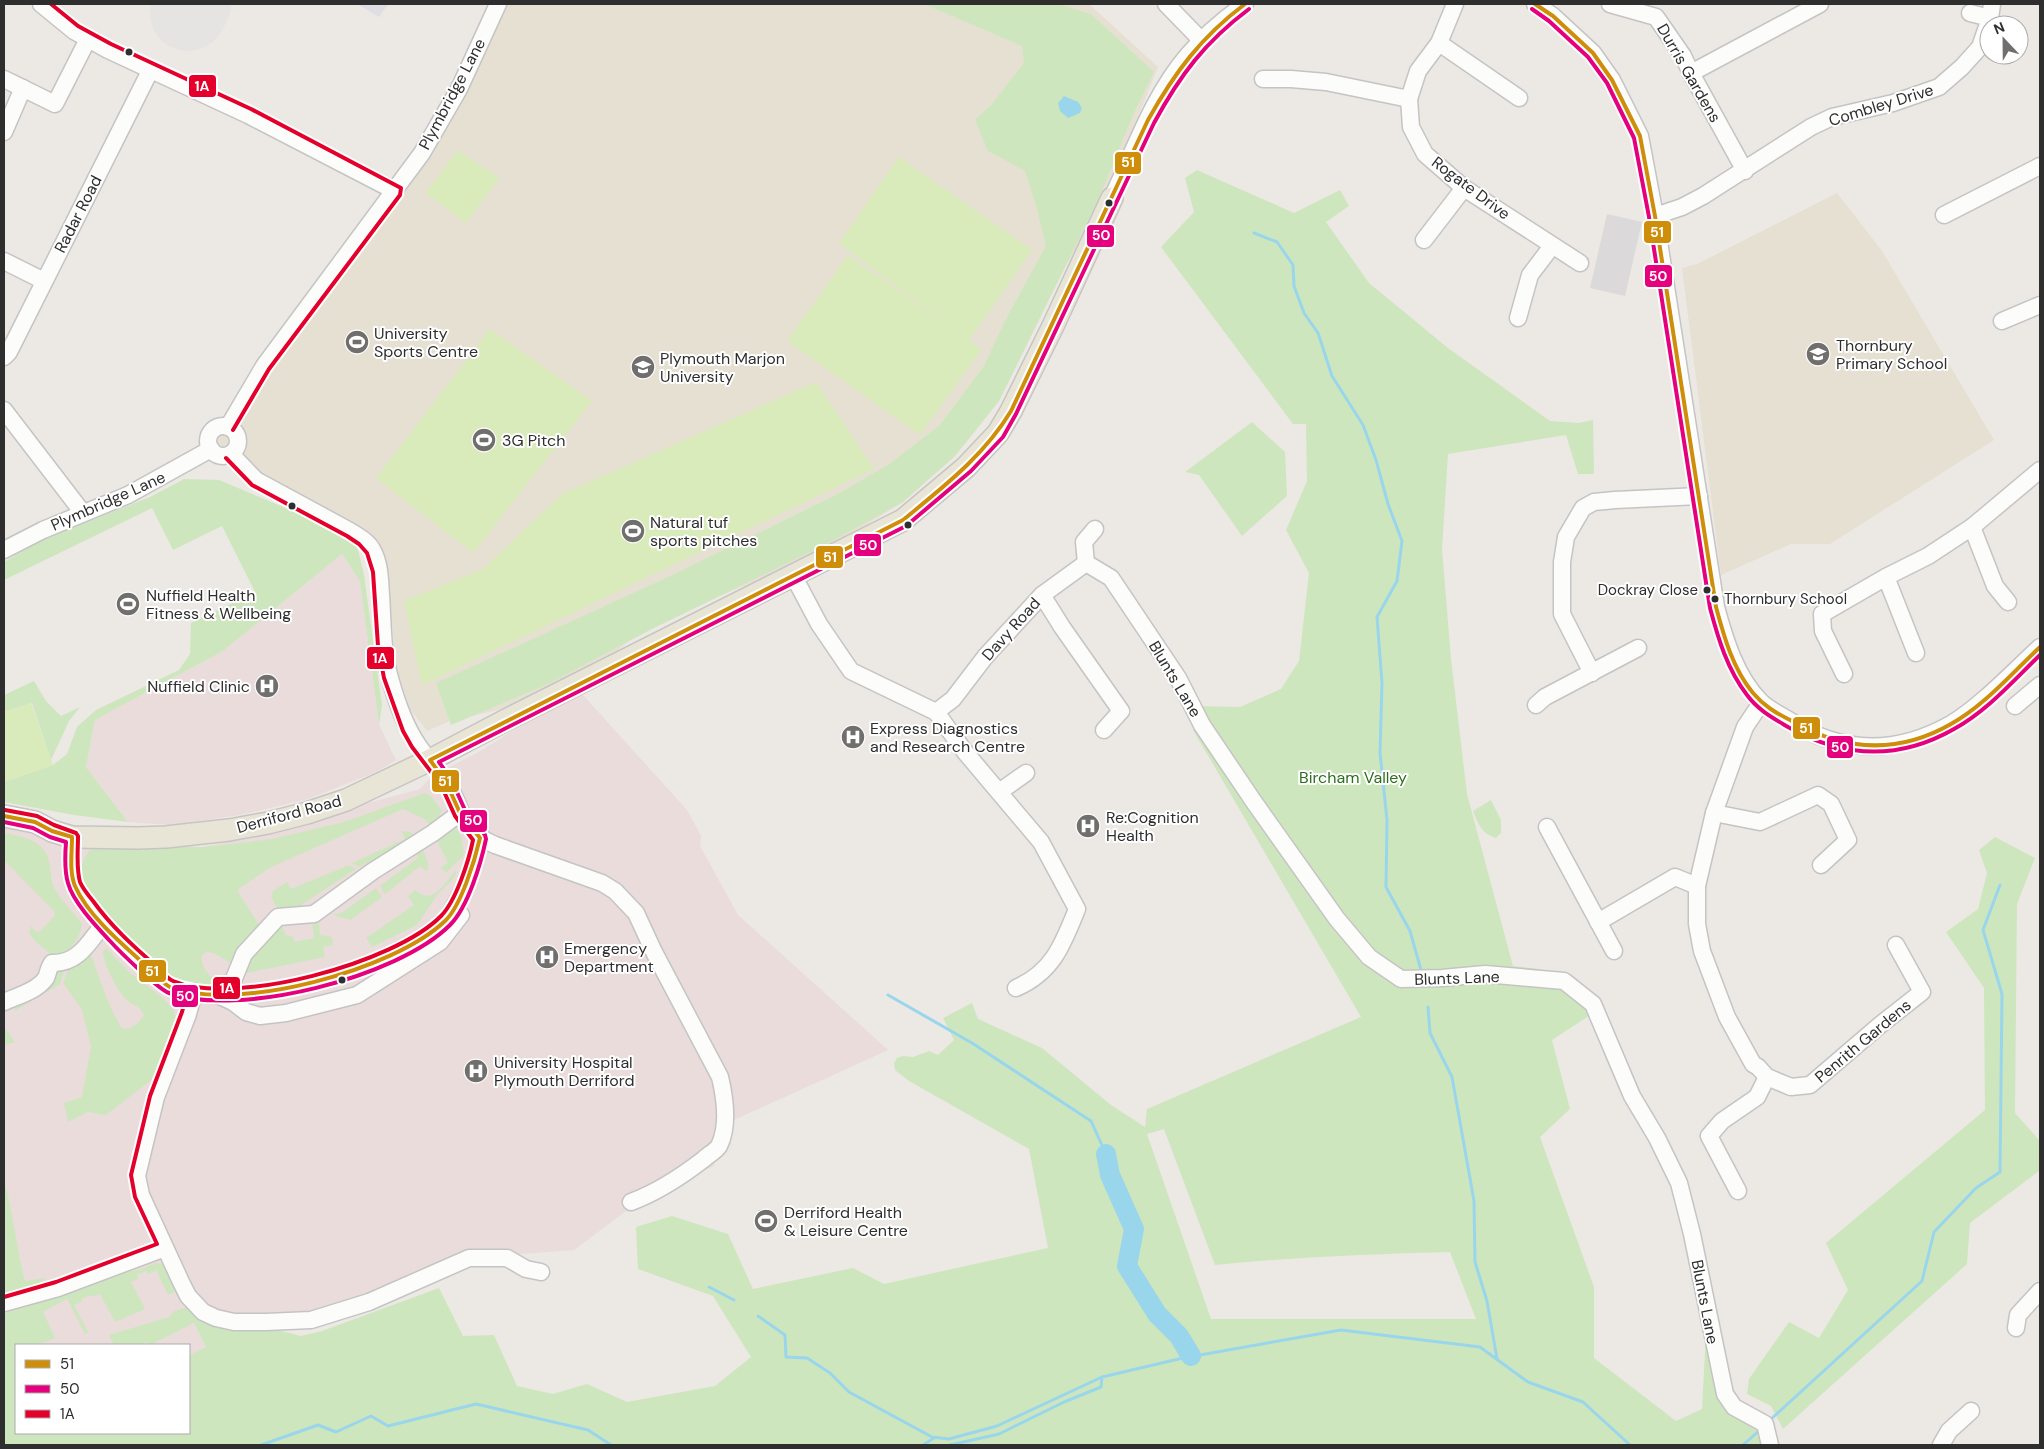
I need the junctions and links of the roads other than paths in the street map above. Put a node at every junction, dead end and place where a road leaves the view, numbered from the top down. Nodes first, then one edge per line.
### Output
1 (41, 4) edge
2 (498, 4) edge
3 (1166, 4) edge
4 (1245, 4) edge
5 (1454, 4) edge
6 (1535, 4) edge
7 (1610, 4) edge
8 (1820, 4) edge
9 (1991, 11) edge
10 (1970, 13) dead end
11 (88, 39) junction
12 (1201, 40) junction
13 (1438, 43) junction
14 (150, 71) junction
15 (1691, 73) junction
16 (4, 79) edge
17 (1264, 79) dead end
18 (23, 88) junction
19 (1519, 98) dead end
20 (1409, 99) junction
21 (4, 132) edge
22 (2040, 166) edge
23 (1745, 171) junction
24 (1464, 188) junction
25 (395, 191) junction
26 (1112, 198) joint
27 (1944, 214) dead end
28 (1655, 216) junction
29 (1424, 240) dead end
30 (1552, 246) junction
31 (4, 261) edge
32 (1580, 263) dead end
33 (44, 281) junction
34 (2040, 305) edge
35 (1518, 318) dead end
36 (2002, 321) dead end
37 (4, 357) edge
38 (4, 410) edge
39 (228, 427) junction
40 (211, 449) junction
41 (231, 454) junction
42 (2040, 470) edge
43 (1699, 496) junction
44 (83, 513) junction
45 (1972, 527) junction
46 (1095, 529) dead end
47 (4, 550) edge
48 (1092, 566) junction
49 (793, 575) junction
50 (1886, 576) junction
51 (1042, 595) junction
52 (2008, 602) dead end
53 (2040, 647) edge
54 (1638, 648) dead end
55 (1916, 653) dead end
56 (1592, 673) junction
57 (1844, 674) dead end
58 (2040, 685) edge
59 (1761, 703) junction
60 (1536, 705) dead end
61 (2015, 706) dead end
62 (936, 712) junction
63 (1104, 730) dead end
64 (430, 760) junction
65 (1026, 773) dead end
66 (999, 792) junction
67 (460, 813) junction
68 (1714, 813) junction
69 (4, 816) edge
70 (1547, 827) dead end
71 (72, 837) junction
72 (488, 842) junction
73 (1821, 865) dead end
74 (1697, 886) junction
75 (1598, 922) junction
76 (102, 926) junction
77 (1896, 945) dead end
78 (1614, 951) dead end
79 (1016, 988) dead end
80 (194, 992) junction
81 (220, 996) junction
82 (4, 1002) edge
83 (1767, 1078) junction
84 (1738, 1191) dead end
85 (631, 1202) dead end
86 (165, 1248) junction
87 (541, 1272) dead end
88 (2040, 1291) edge
89 (4, 1303) edge
90 (2016, 1328) dead end
91 (1971, 1411) dead end
92 (1770, 1445) edge
93 (1942, 1445) edge

1 - 11 street
2 - 25 street, Plymbridge Lane
3 - 12 street
4 - 12 street
5 - 13 street, Rogate Drive
6 - 28 street
7 - 15 street, Durris Gardens
8 - 15 street
9 - 10 street
9 - 23 street, Combley Drive
11 - 14 street
11 - 18 street
12 - 26 street
13 - 19 street
13 - 20 street, Rogate Drive
14 - 25 street
14 - 33 street, Radar Road
15 - 23 street, Durris Gardens
16 - 18 street
17 - 20 street
18 - 21 street
20 - 24 street, Rogate Drive
22 - 27 street
23 - 28 street, Combley Drive
24 - 29 street
24 - 30 street, Rogate Drive
25 - 39 street, Plymbridge Lane
26 - 49 main road, Derriford Road
28 - 43 street
30 - 32 street, Rogate Drive
30 - 35 street
31 - 33 street
33 - 37 street, Radar Road
34 - 36 street
38 - 44 street
39 - 40 street
39 - 41 street
40 - 41 street
40 - 44 street, Plymbridge Lane
41 - 64 street
42 - 45 street
43 - 56 street
43 - 59 street
44 - 47 street, Plymbridge Lane
45 - 50 street
45 - 52 street
46 - 48 street
48 - 51 street, Davy Road
48 - 92 street, Blunts Lane
49 - 62 street
49 - 64 main road, Derriford Road
50 - 55 street
50 - 57 street
51 - 62 street, Davy Road
51 - 63 street
53 - 59 street
54 - 56 street
56 - 60 street
58 - 61 street
59 - 68 street, Penrith Gardens
62 - 66 street
64 - 67 street
64 - 71 main road, Derriford Road
65 - 66 street
66 - 79 street
67 - 72 street
67 - 81 street
68 - 73 street
68 - 74 street, Penrith Gardens
69 - 71 main road, Derriford Road
70 - 75 street
71 - 76 street
72 - 81 street
72 - 81 street
72 - 85 street
74 - 75 street
74 - 83 street, Penrith Gardens
75 - 78 street
76 - 80 street
76 - 82 street
77 - 83 street, Penrith Gardens
80 - 81 street
80 - 86 street
83 - 84 street
86 - 87 street
86 - 89 street
88 - 90 street
91 - 93 street

